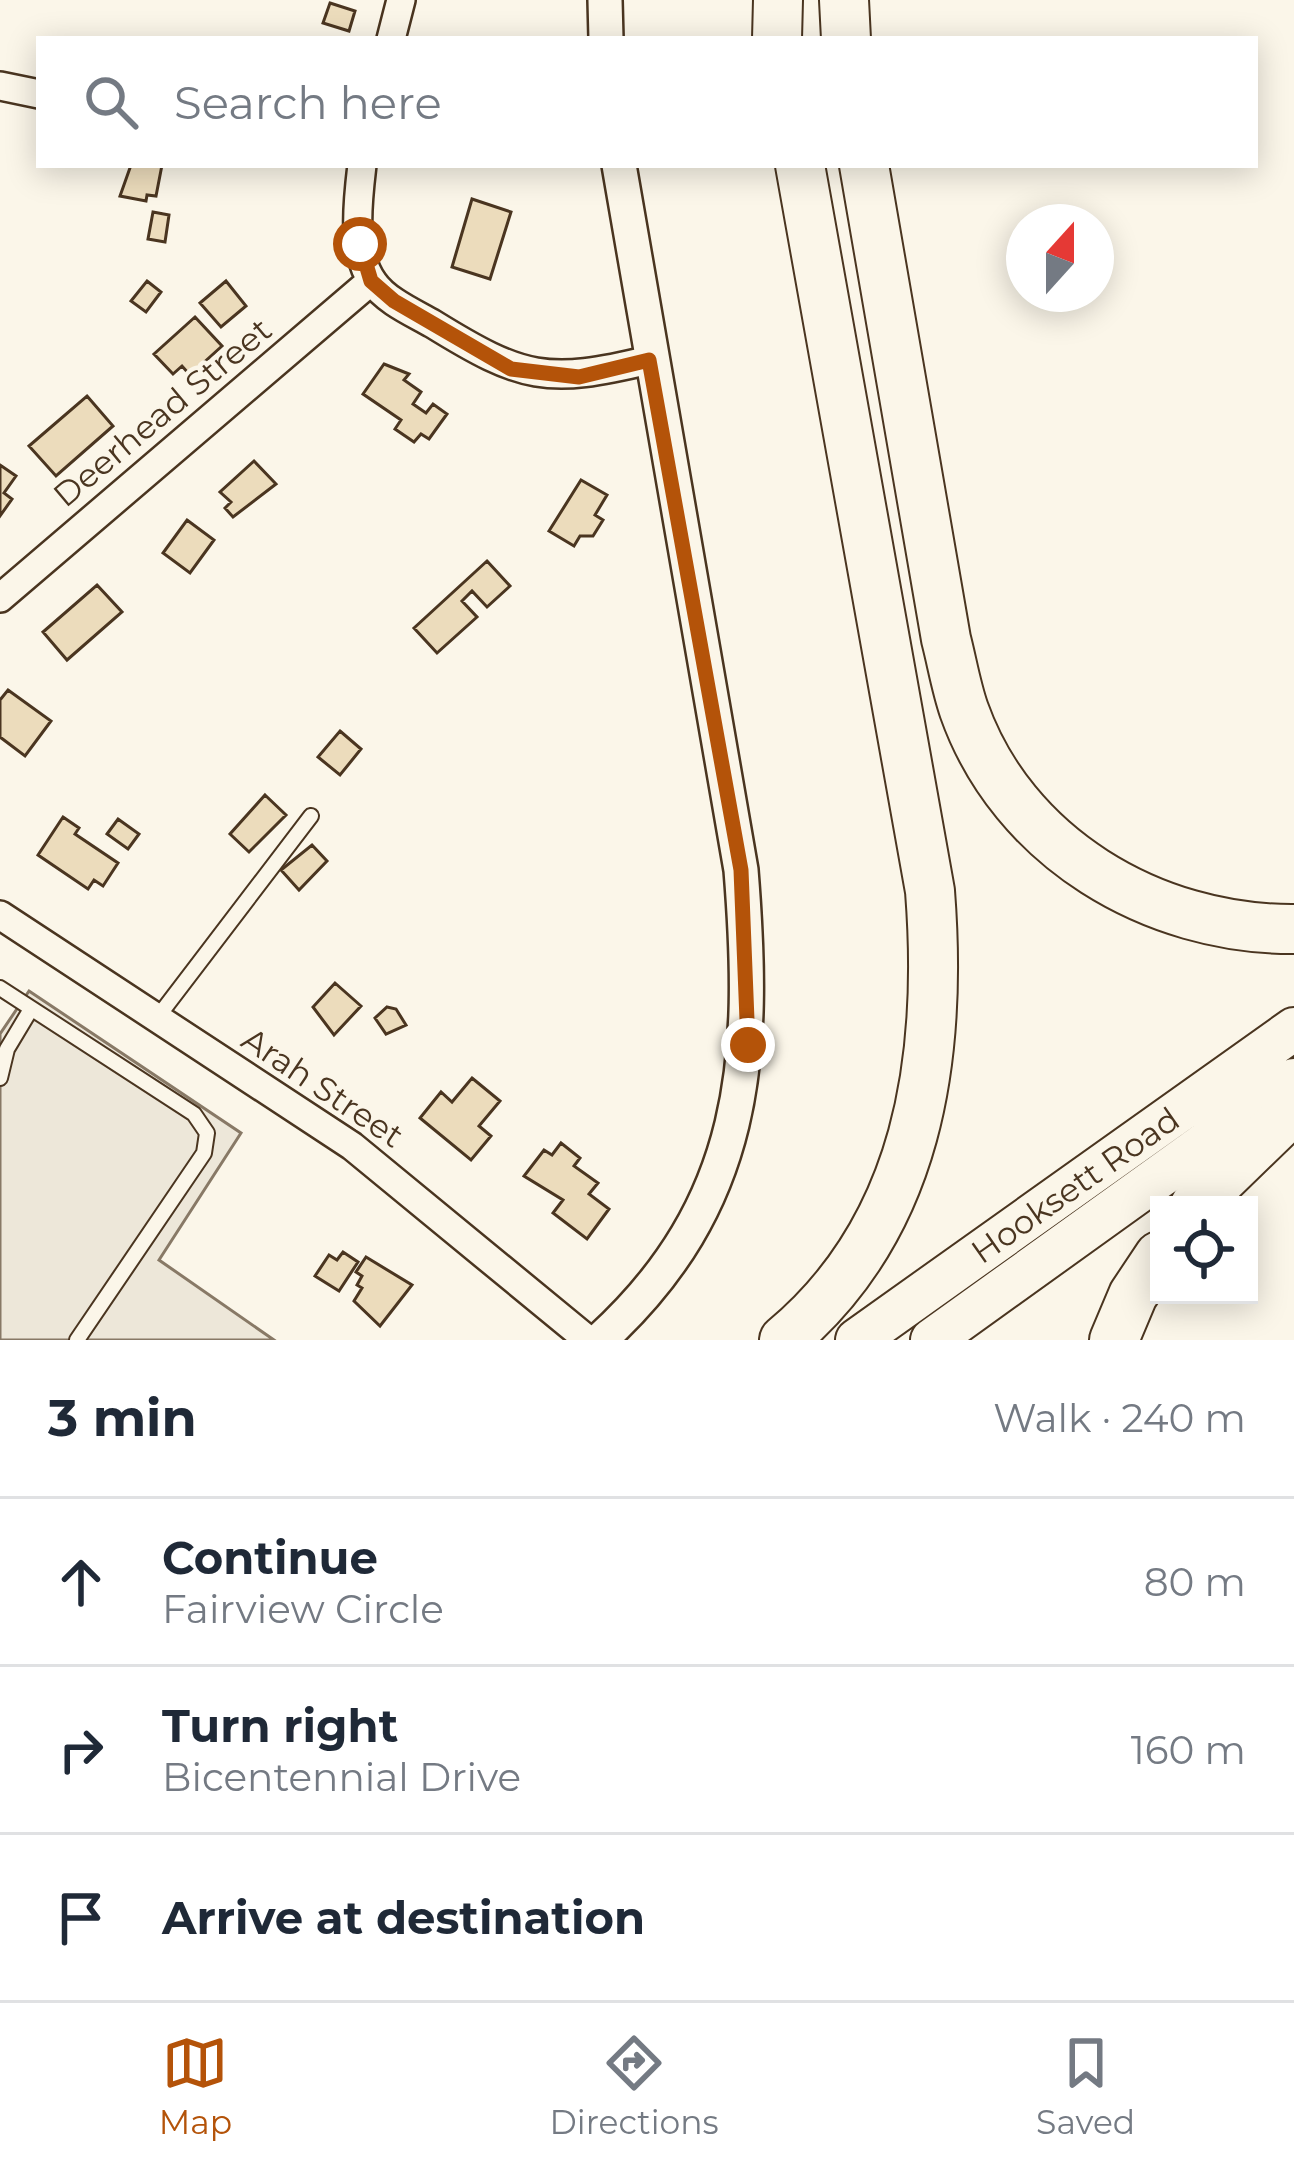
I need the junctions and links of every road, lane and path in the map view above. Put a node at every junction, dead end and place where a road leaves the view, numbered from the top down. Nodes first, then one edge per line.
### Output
1 (400, 0) edge
2 (605, 0) edge
3 (778, 0) edge
4 (844, 0) edge
5 (393, 36) edge
6 (606, 36) edge
7 (777, 36) edge
8 (846, 36) edge
9 (0, 86) edge
10 (36, 93) edge
11 (362, 168) edge
12 (619, 168) edge
13 (801, 168) edge
14 (865, 168) edge
15 (371, 281) junction
16 (649, 360) junction
17 (0, 598) edge
18 (311, 816) dead end
19 (0, 915) edge
20 (1294, 929) edge
21 (0, 988) edge
22 (31, 1009) junction
23 (157, 1018) junction
24 (1294, 1029) edge
25 (0, 1078) edge
26 (1294, 1080) edge
27 (1294, 1109) edge
28 (1204, 1196) edge
29 (1150, 1270) edge
30 (77, 1340) edge
31 (588, 1340) edge
32 (600, 1340) edge
33 (784, 1340) edge
34 (857, 1340) edge
35 (932, 1340) edge
36 (1114, 1340) edge

1 - 5 street
2 - 6 street
3 - 7 highway
4 - 8 highway
9 - 10 street
11 - 15 street
12 - 16 street
13 - 33 highway
14 - 20 highway
15 - 16 street
15 - 17 street, Deerhead Street
16 - 32 street
18 - 23 lane
19 - 23 street, Arah Street
21 - 22 lane
22 - 25 lane
22 - 30 lane
23 - 31 street, Arah Street
24 - 34 main road, Hooksett Road
26 - 35 main road, Hooksett Road
27 - 28 highway
29 - 36 highway

